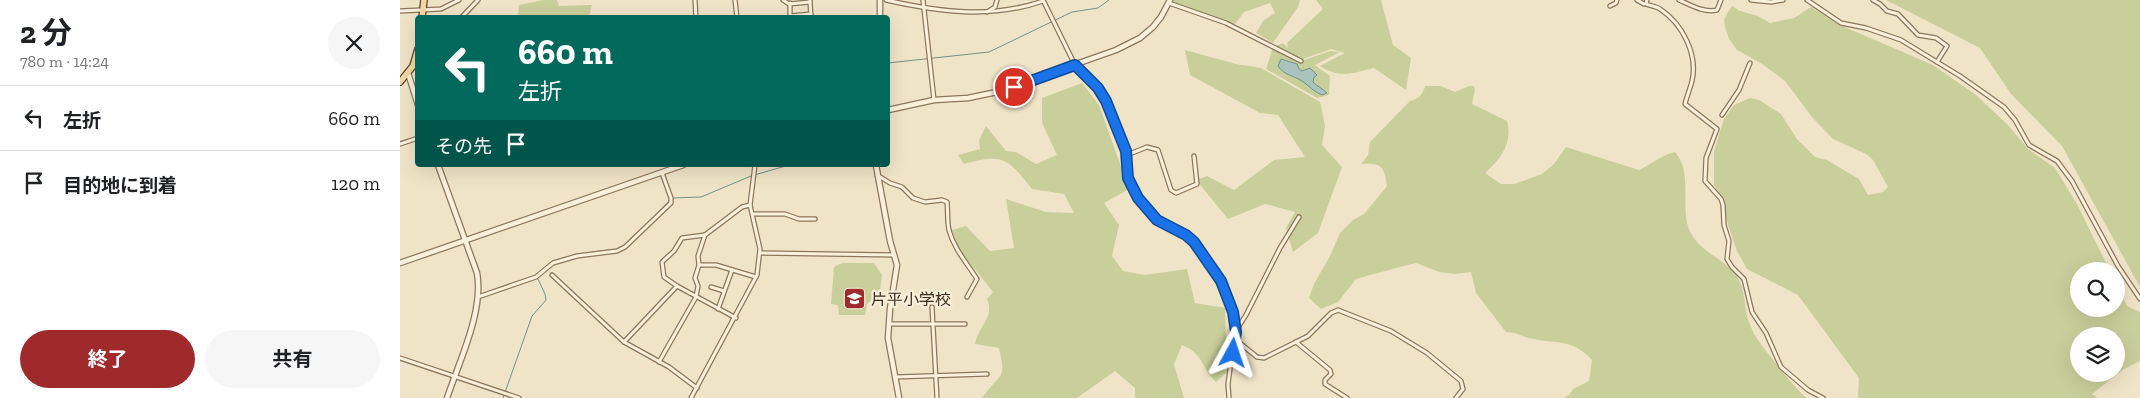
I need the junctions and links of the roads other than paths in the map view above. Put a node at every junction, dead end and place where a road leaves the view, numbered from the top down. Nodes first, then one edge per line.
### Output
1 (424, 0) edge
2 (459, 0) edge
3 (478, 0) edge
4 (695, 0) edge
5 (735, 0) edge
6 (783, 0) edge
7 (880, 0) edge
8 (886, 0) edge
9 (923, 0) edge
10 (997, 0) edge
11 (1617, 0) edge
12 (1637, 0) edge
13 (1647, 0) edge
14 (1679, 0) edge
15 (1721, 0) edge
16 (1751, 0) edge
17 (1784, 0) edge
18 (1873, 0) edge
19 (810, 1) edge
20 (1043, 1) edge
21 (1771, 1) edge
22 (1810, 1) edge
23 (905, 2) edge
24 (1169, 2) edge
25 (790, 4) junction
26 (1644, 4) dead end
27 (1610, 6) dead end
28 (924, 8) junction
29 (423, 9) junction
30 (400, 11) edge
31 (987, 12) junction
32 (422, 15) edge
33 (463, 15) edge
34 (696, 15) edge
35 (737, 15) edge
36 (790, 15) edge
37 (811, 15) edge
38 (880, 15) edge
39 (1302, 61) dead end
40 (1937, 62) junction
41 (1750, 63) dead end
42 (415, 65) edge
43 (1075, 65) junction
44 (408, 73) junction
45 (400, 82) edge
46 (415, 95) edge
47 (934, 100) junction
48 (890, 110) edge
49 (1722, 115) dead end
50 (415, 139) edge
51 (400, 144) edge
52 (1127, 155) junction
53 (1194, 156) dead end
54 (439, 167) edge
55 (678, 167) edge
56 (755, 167) edge
57 (876, 167) edge
58 (662, 173) junction
59 (877, 175) junction
60 (750, 204) junction
61 (753, 214) junction
62 (1299, 217) dead end
63 (816, 219) dead end
64 (705, 235) junction
65 (466, 241) junction
66 (760, 252) junction
67 (895, 255) junction
68 (400, 263) edge
69 (699, 265) junction
70 (732, 270) junction
71 (552, 275) dead end
72 (756, 277) junction
73 (677, 286) junction
74 (710, 287) dead end
75 (724, 291) junction
76 (478, 297) junction
77 (696, 297) junction
78 (967, 297) dead end
79 (2140, 299) edge
80 (932, 308) dead end
81 (718, 309) junction
82 (736, 318) junction
83 (888, 324) junction
84 (965, 324) dead end
85 (933, 325) junction
86 (1236, 332) junction
87 (1235, 340) junction
88 (624, 342) junction
89 (1296, 342) junction
90 (400, 358) edge
91 (659, 362) junction
92 (987, 374) dead end
93 (936, 376) junction
94 (454, 377) junction
95 (894, 377) junction
96 (697, 388) junction
97 (447, 398) edge
98 (519, 398) edge
99 (691, 398) edge
100 (899, 398) edge
101 (937, 398) edge
102 (1230, 398) edge
103 (1347, 398) edge
104 (1456, 398) edge
105 (1822, 398) edge

1 - 29 main road
2 - 29 street
3 - 33 street
4 - 34 street
5 - 35 street
6 - 25 street
7 - 38 street
8 - 23 street
9 - 28 street
10 - 31 street
11 - 27 street
12 - 26 street
13 - 105 street
14 - 15 street
16 - 21 street
17 - 21 street
18 - 40 street
19 - 25 street
19 - 37 street
20 - 31 street
20 - 43 street
22 - 40 street
23 - 28 street
24 - 39 street
24 - 43 street
25 - 36 street
28 - 31 street
28 - 47 street
29 - 30 street
29 - 32 main road
40 - 79 street
41 - 49 street
42 - 44 main road
43 - 47 street
43 - 52 street
44 - 45 main road
44 - 46 street
47 - 48 street
50 - 51 street
52 - 53 street
52 - 86 street
54 - 65 street
55 - 58 street
56 - 60 street
57 - 59 street
58 - 65 street
58 - 76 street
59 - 67 street
59 - 78 street
60 - 61 street
60 - 64 street
61 - 63 street
61 - 66 street
62 - 86 street
64 - 69 street
64 - 73 street
65 - 68 street
65 - 76 street
66 - 67 street
66 - 72 street
67 - 83 street
69 - 70 street
69 - 77 street
70 - 72 street
70 - 75 street
71 - 88 street
72 - 82 street
73 - 77 street
73 - 88 street
74 - 75 street
75 - 81 street
76 - 94 street
77 - 81 street
77 - 91 street
80 - 85 street
81 - 82 street
82 - 96 street
83 - 85 street
83 - 95 street
84 - 85 street
85 - 93 street
86 - 87 street
87 - 89 street
87 - 102 street
88 - 91 street
89 - 103 street
89 - 104 street
90 - 94 street
91 - 96 street
92 - 93 street
93 - 95 street
93 - 101 street
94 - 97 street
94 - 98 street
95 - 100 street
96 - 99 street

